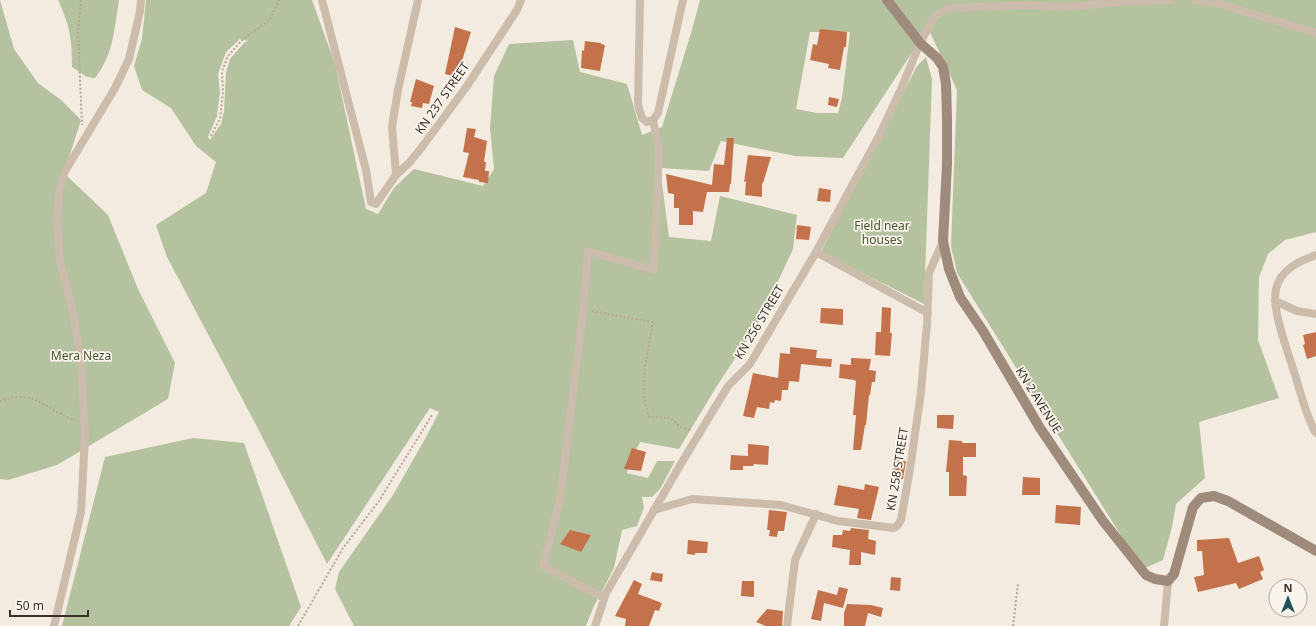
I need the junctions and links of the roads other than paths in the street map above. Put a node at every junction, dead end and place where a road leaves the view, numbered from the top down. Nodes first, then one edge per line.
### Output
1 (141, 0) edge
2 (322, 0) edge
3 (418, 0) edge
4 (522, 0) edge
5 (640, 0) edge
6 (683, 0) edge
7 (887, 0) edge
8 (1171, 0) edge
9 (1195, 0) edge
10 (1316, 32) edge
11 (920, 43) junction
12 (653, 120) junction
13 (396, 175) junction
14 (943, 241) junction
15 (816, 252) junction
16 (1316, 255) edge
17 (1275, 301) junction
18 (928, 313) junction
19 (1316, 314) edge
20 (1316, 433) edge
21 (654, 510) junction
22 (816, 514) junction
23 (1316, 551) edge
24 (1168, 581) junction
25 (604, 598) junction
26 (54, 626) edge
27 (595, 626) edge
28 (787, 626) edge
29 (1164, 626) edge

1 - 26 street
2 - 13 street, KN 237 STREET
3 - 13 street
4 - 13 street, KN 237 STREET
5 - 12 street
6 - 12 street
7 - 11 main road, KN 2 AVENUE
8 - 11 street, KN 256 STREET
9 - 10 street
11 - 14 main road, KN 2 AVENUE
11 - 15 street, KN 256 STREET
12 - 25 street
14 - 18 street, KN 258 STREET
14 - 24 main road, KN 2 AVENUE
15 - 18 street
15 - 21 street, KN 256 STREET
16 - 17 street
17 - 19 street
17 - 20 street
18 - 22 street, KN 258 STREET
21 - 22 street, KN 258 STREET
21 - 25 street, KN 256 STREET
22 - 28 street
23 - 24 main road
24 - 29 street
25 - 27 street, KN 256 STREET

